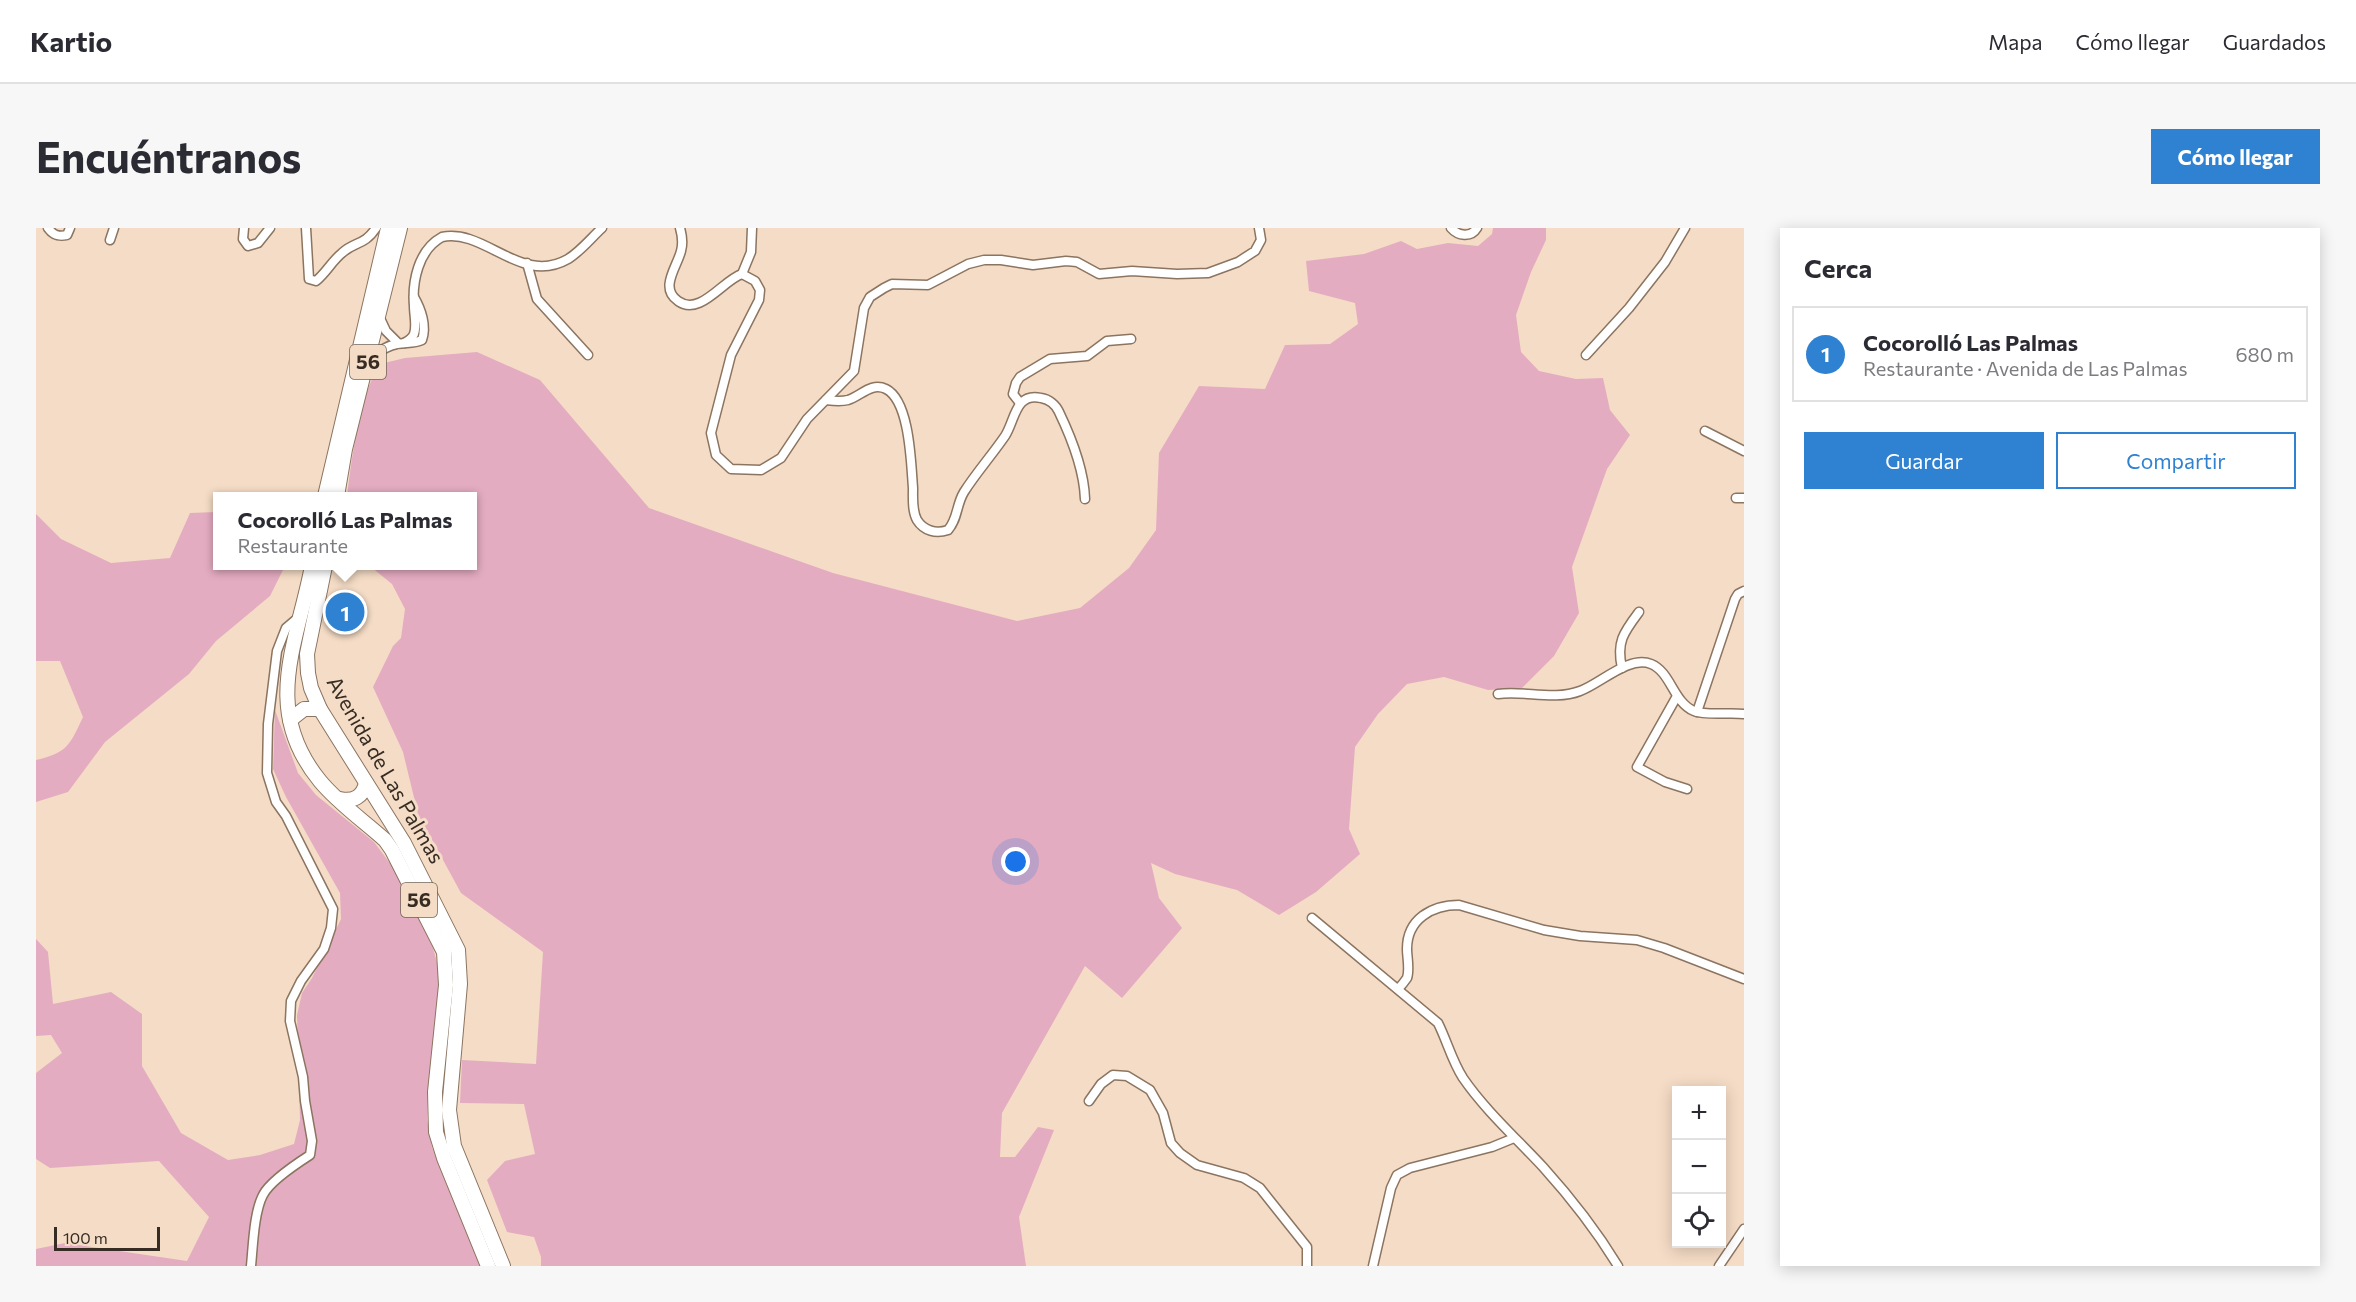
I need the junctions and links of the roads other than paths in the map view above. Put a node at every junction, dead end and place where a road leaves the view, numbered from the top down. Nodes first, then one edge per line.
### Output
1 (48, 228) edge
2 (70, 228) edge
3 (114, 228) edge
4 (244, 228) edge
5 (270, 228) edge
6 (306, 228) edge
7 (376, 228) edge
8 (388, 228) edge
9 (400, 228) edge
10 (602, 228) edge
11 (680, 228) edge
12 (752, 228) edge
13 (1259, 228) edge
14 (1451, 228) edge
15 (1477, 228) edge
16 (1685, 228) edge
17 (110, 240) dead end
18 (527, 263) junction
19 (742, 274) junction
20 (379, 316) junction
21 (1131, 339) dead end
22 (401, 343) junction
23 (588, 355) dead end
24 (1586, 355) dead end
25 (369, 358) junction
26 (826, 400) junction
27 (1020, 403) junction
28 (1705, 431) dead end
29 (1744, 452) edge
30 (326, 492) edge
31 (338, 492) edge
32 (1086, 499) dead end
33 (311, 570) edge
34 (324, 570) edge
35 (1744, 591) edge
36 (1639, 612) dead end
37 (302, 615) junction
38 (1622, 668) junction
39 (1498, 694) dead end
40 (1677, 696) junction
41 (320, 709) junction
42 (1697, 712) junction
43 (1744, 714) edge
44 (290, 720) junction
45 (366, 783) junction
46 (1687, 789) dead end
47 (339, 799) junction
48 (1312, 918) dead end
49 (1744, 980) edge
50 (1398, 989) junction
51 (1089, 1101) dead end
52 (1514, 1138) junction
53 (1744, 1229) edge
54 (251, 1266) edge
55 (488, 1266) edge
56 (503, 1266) edge
57 (1307, 1266) edge
58 (1373, 1266) edge
59 (1618, 1266) edge
60 (1719, 1266) edge

1 - 2 street
3 - 17 street
4 - 5 street
6 - 7 street
8 - 30 main road, 56
9 - 20 main road, 56
10 - 18 street
11 - 19 street
12 - 19 street
13 - 26 street
14 - 15 street
16 - 24 street
18 - 22 street
18 - 23 street
19 - 26 street
20 - 22 street
20 - 25 main road, 56
21 - 27 street
22 - 25 street
25 - 31 main road, 56
26 - 27 street
27 - 32 street
28 - 29 street
33 - 37 main road, Avenida de Las Palmas / 56
34 - 41 main road, Avenida de Las Palmas / 56
35 - 42 street
36 - 38 street
37 - 44 main road, Avenida de Las Palmas / 56
37 - 54 street
38 - 39 street
38 - 40 street
40 - 42 street
40 - 46 street
41 - 44 main road
41 - 45 main road, Avenida de Las Palmas / 56
42 - 43 street
44 - 47 main road, Avenida de Las Palmas / 56
45 - 47 main road
45 - 56 main road, Avenida de Las Palmas / 56
47 - 55 main road, Avenida de Las Palmas / 56
48 - 50 street
49 - 50 street
50 - 52 street
51 - 57 street
52 - 58 street
52 - 59 street
53 - 60 street

